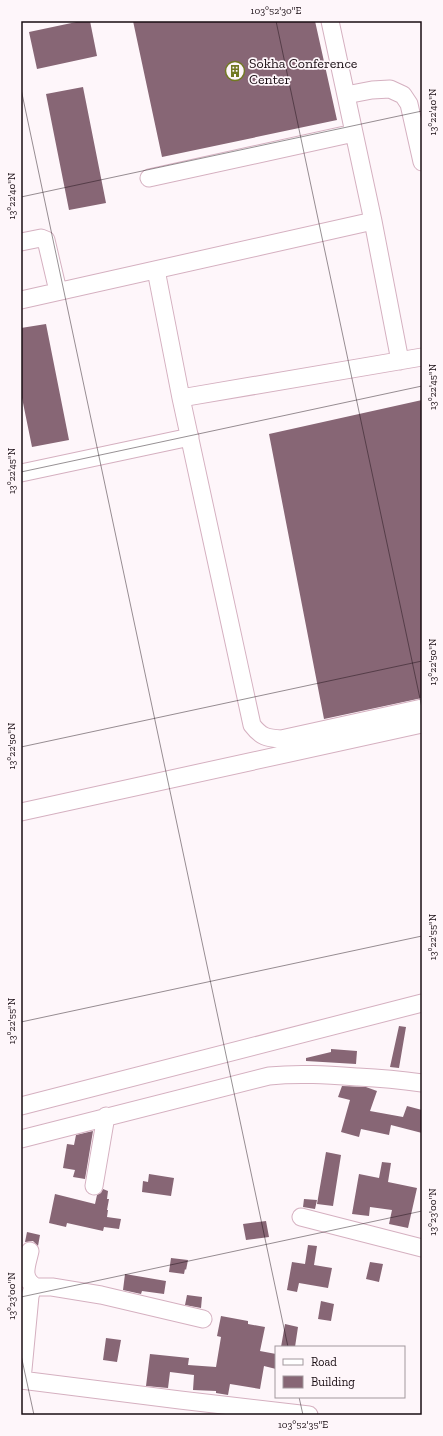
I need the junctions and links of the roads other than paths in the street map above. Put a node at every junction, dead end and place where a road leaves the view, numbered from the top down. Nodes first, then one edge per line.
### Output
1 (330, 21) edge
2 (346, 95) junction
3 (354, 132) junction
4 (422, 162) edge
5 (149, 178) dead end
6 (373, 221) junction
7 (21, 242) edge
8 (156, 270) junction
9 (58, 291) junction
10 (21, 300) edge
11 (422, 357) edge
12 (400, 360) junction
13 (182, 398) junction
14 (190, 437) junction
15 (21, 474) edge
16 (422, 708) edge
17 (422, 724) edge
18 (21, 812) edge
19 (422, 1004) edge
20 (422, 1083) edge
21 (21, 1106) edge
22 (106, 1116) junction
23 (21, 1138) edge
24 (94, 1186) dead end
25 (300, 1217) dead end
26 (422, 1248) edge
27 (30, 1251) dead end
28 (36, 1287) junction
29 (203, 1319) dead end
30 (21, 1380) edge
31 (309, 1415) edge

1 - 2 street
2 - 3 street
2 - 4 street
3 - 5 street
3 - 6 street
6 - 8 street
6 - 12 street
7 - 9 street
8 - 9 street
8 - 13 street
9 - 10 street
11 - 12 street
12 - 13 street
13 - 14 street
14 - 15 street
14 - 16 street
17 - 18 street
19 - 21 street
20 - 22 street
22 - 23 street
22 - 24 street
25 - 26 street
27 - 28 street
28 - 29 street
28 - 30 street
30 - 31 street

